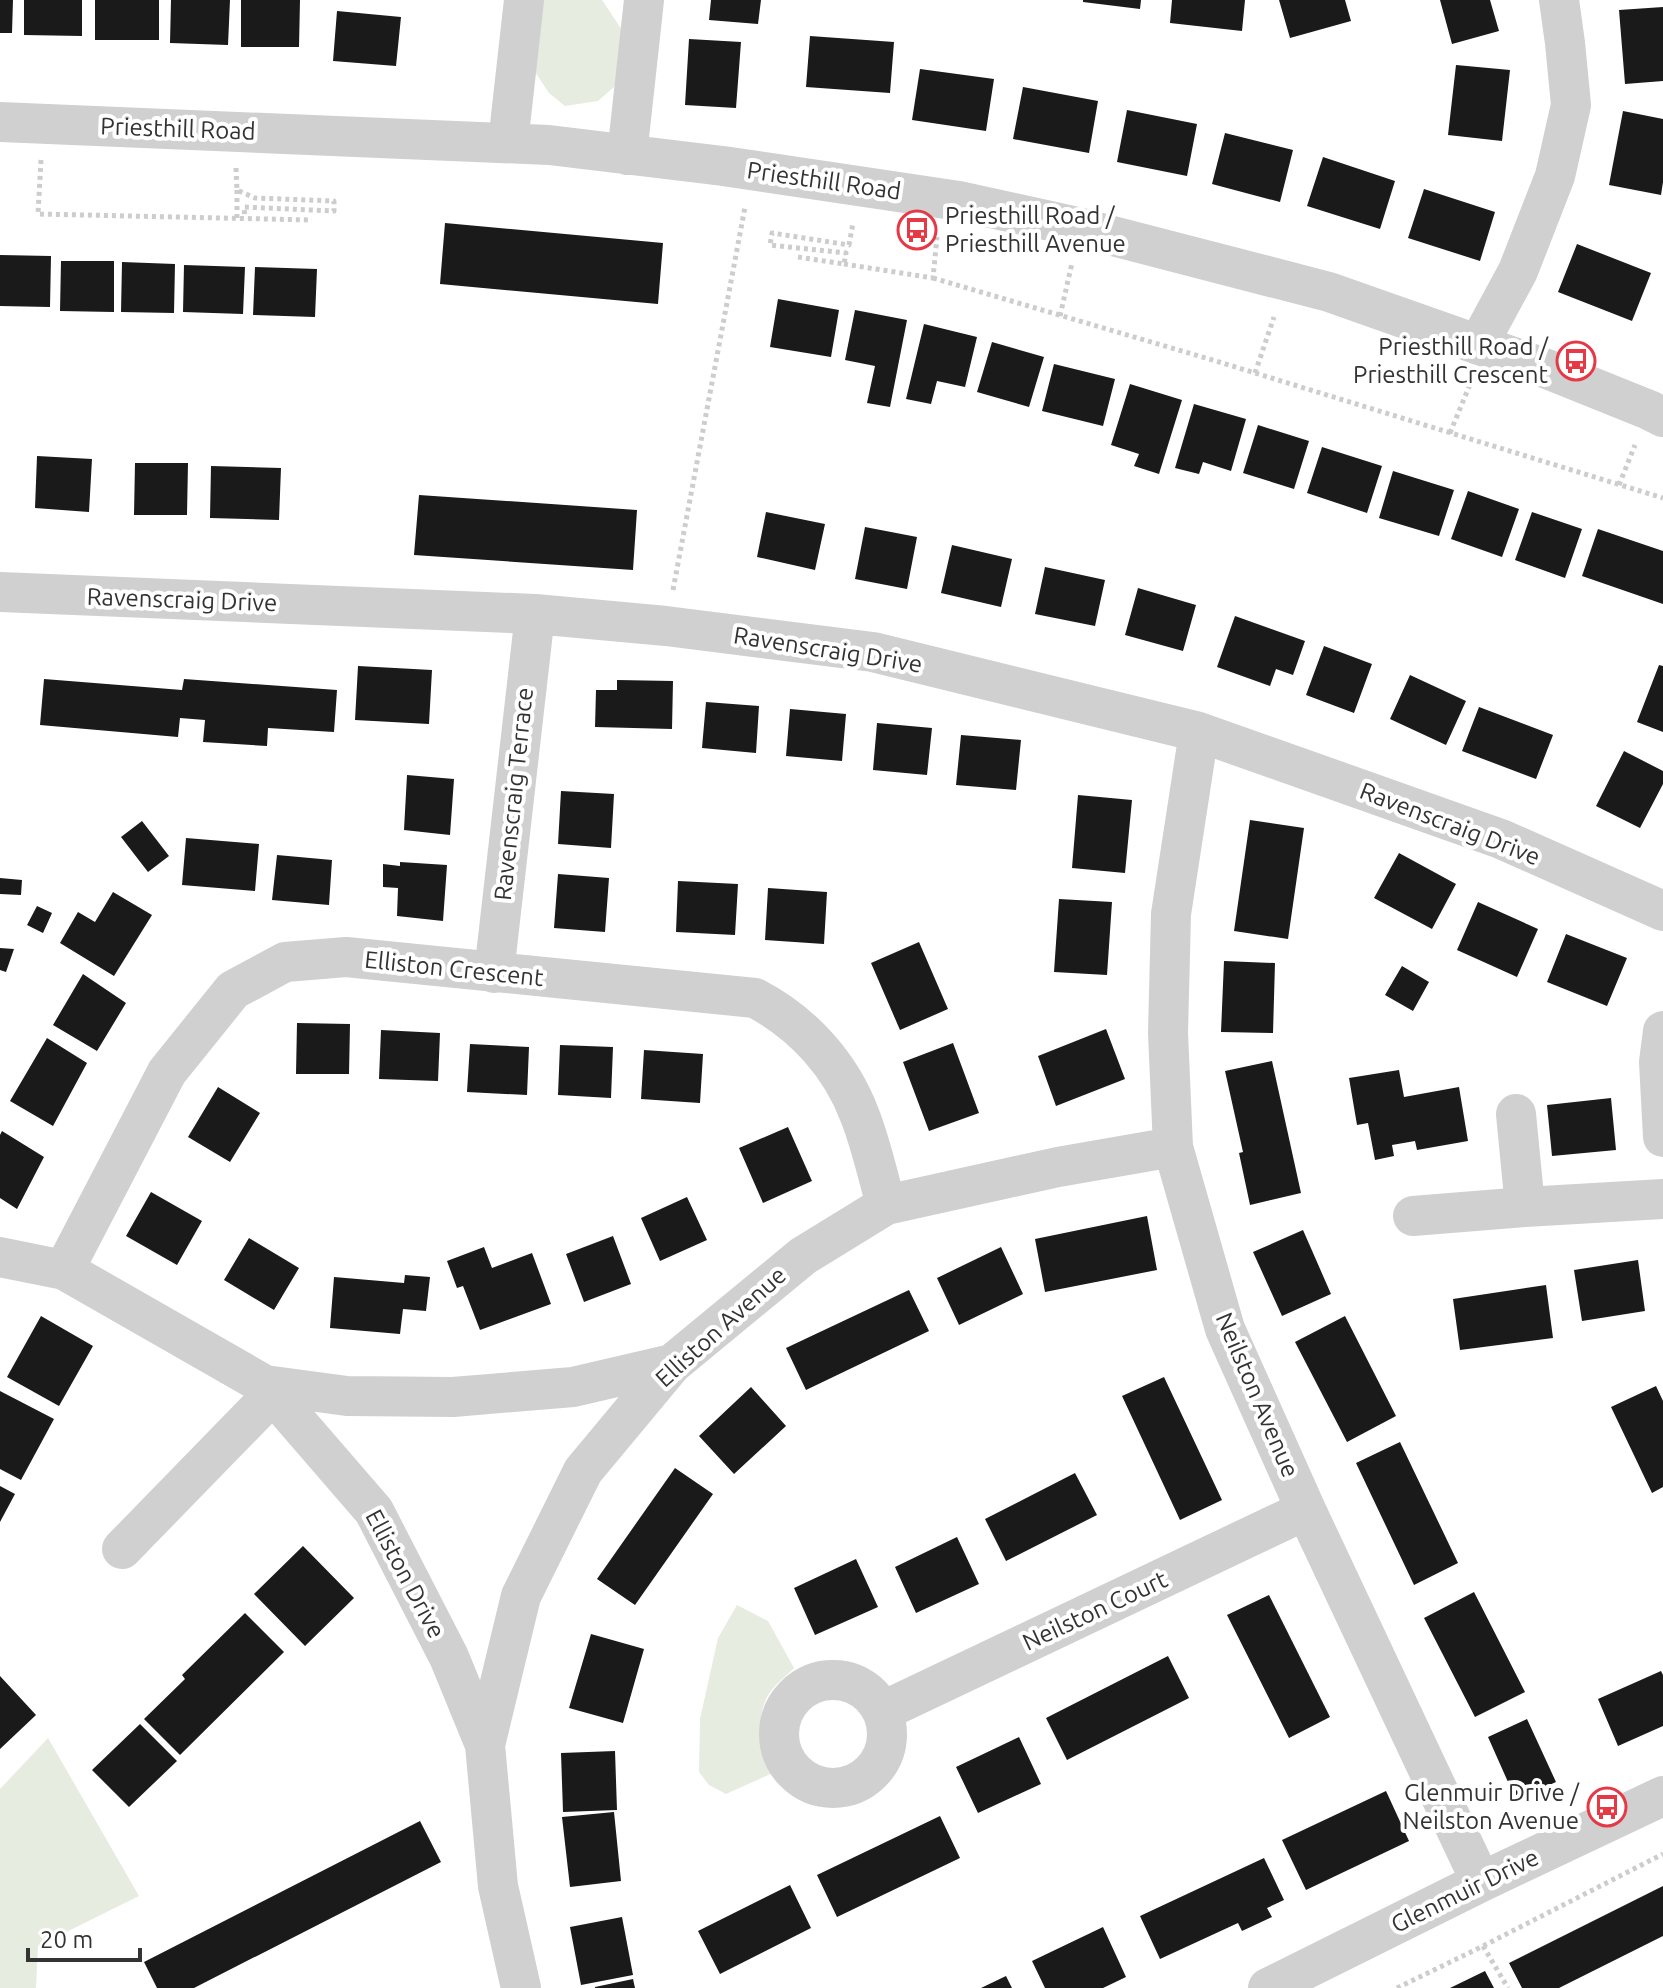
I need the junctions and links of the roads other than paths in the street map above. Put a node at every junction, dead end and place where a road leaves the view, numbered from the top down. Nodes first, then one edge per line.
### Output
1 (524, 0) edge
2 (644, 0) edge
3 (1559, 0) edge
4 (0, 122) edge
5 (508, 143) junction
6 (627, 155) junction
7 (1481, 346) junction
8 (1663, 417) edge
9 (0, 592) edge
10 (535, 614) junction
11 (1199, 732) junction
12 (1663, 911) edge
13 (494, 973) junction
14 (1663, 1031) edge
15 (1516, 1114) dead end
16 (1663, 1137) edge
17 (1173, 1147) junction
18 (1663, 1199) edge
19 (886, 1205) junction
20 (1525, 1207) junction
21 (1413, 1216) dead end
22 (0, 1257) edge
23 (64, 1270) junction
24 (672, 1364) junction
25 (269, 1389) junction
26 (1306, 1510) junction
27 (122, 1549) dead end
28 (883, 1711) dead end
29 (485, 1745) junction
30 (1663, 1796) edge
31 (1481, 1882) junction
32 (521, 1988) edge
33 (1268, 1988) edge

1 - 5 street
2 - 6 street
3 - 7 street
4 - 5 street, Priesthill Road
5 - 6 street, Priesthill Road
6 - 7 street, Priesthill Road
7 - 8 street, Priesthill Road
9 - 10 street, Ravenscraig Drive
10 - 11 street, Ravenscraig Drive
10 - 13 street, Ravenscraig Terrace
11 - 12 street, Ravenscraig Drive
11 - 17 street, Neilston Avenue
13 - 19 street, Elliston Crescent
13 - 23 street, Elliston Crescent
14 - 16 street
15 - 20 street
17 - 19 street, Elliston Avenue
17 - 26 street, Neilston Avenue
18 - 20 street
19 - 24 street, Elliston Avenue
20 - 21 street
22 - 23 street, Elliston Drive
23 - 25 street, Elliston Drive
24 - 25 street, Elliston Drive
24 - 29 street, Elliston Avenue
25 - 27 street
25 - 29 street, Elliston Drive
26 - 28 street, Neilston Court
26 - 31 street, Neilston Avenue
29 - 32 street, Elliston Avenue
30 - 31 street, Glenmuir Drive
31 - 33 street, Glenmuir Drive

